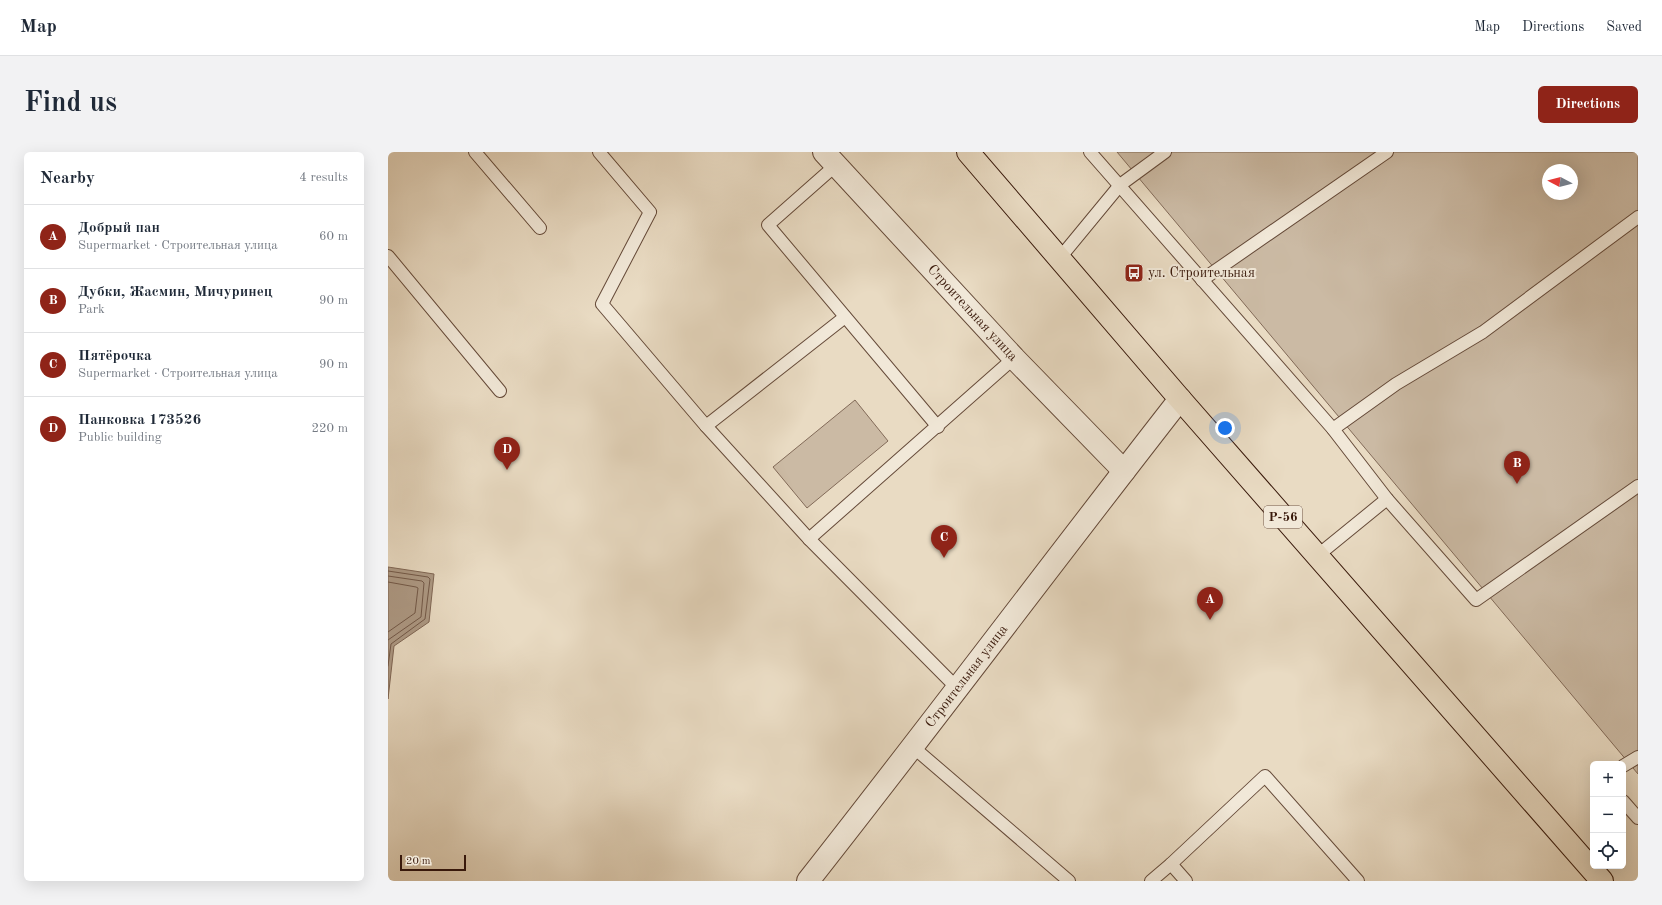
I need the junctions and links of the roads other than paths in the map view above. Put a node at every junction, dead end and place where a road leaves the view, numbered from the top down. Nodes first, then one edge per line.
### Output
1 (475, 152) edge
2 (599, 152) edge
3 (968, 152) edge
4 (1090, 152) edge
5 (1164, 152) edge
6 (1387, 152) edge
7 (830, 159) edge
8 (1120, 185) junction
9 (1638, 217) edge
10 (540, 228) dead end
11 (388, 256) edge
12 (1059, 259) junction
13 (1202, 280) junction
14 (845, 317) junction
15 (1014, 358) junction
16 (500, 391) dead end
17 (1180, 399) junction
18 (706, 426) junction
19 (938, 427) junction
20 (1333, 429) junction
21 (1124, 471) junction
22 (1638, 486) edge
23 (1387, 499) junction
24 (809, 539) junction
25 (1317, 556) junction
26 (957, 688) junction
27 (913, 748) junction
28 (1638, 757) edge
29 (1626, 764) edge
30 (1626, 804) edge
31 (1638, 818) edge
32 (1171, 864) junction
33 (808, 881) edge
34 (1069, 881) edge
35 (1151, 881) edge
36 (1186, 881) edge
37 (1358, 881) edge
38 (1602, 881) edge

1 - 10 lane
2 - 18 lane
3 - 12 main road, Р-56
4 - 8 lane
5 - 8 lane
6 - 13 lane
7 - 14 lane
7 - 15 street, Строительная улица
8 - 12 lane
8 - 13 lane
9 - 20 lane
11 - 16 lane
12 - 17 main road, Р-56
13 - 20 lane
14 - 18 lane
14 - 19 lane
15 - 19 lane
15 - 21 street, Строительная улица
17 - 21 street, Строительная улица
17 - 25 main road, Р-56
18 - 24 lane
19 - 24 lane
20 - 23 lane
21 - 26 street, Строительная улица
22 - 23 lane
23 - 25 lane
24 - 26 lane
25 - 38 main road, Р-56
26 - 27 street, Строительная улица
27 - 33 street, Строительная улица
27 - 34 lane
28 - 29 lane
30 - 31 lane
32 - 35 lane
32 - 36 lane
32 - 37 lane

